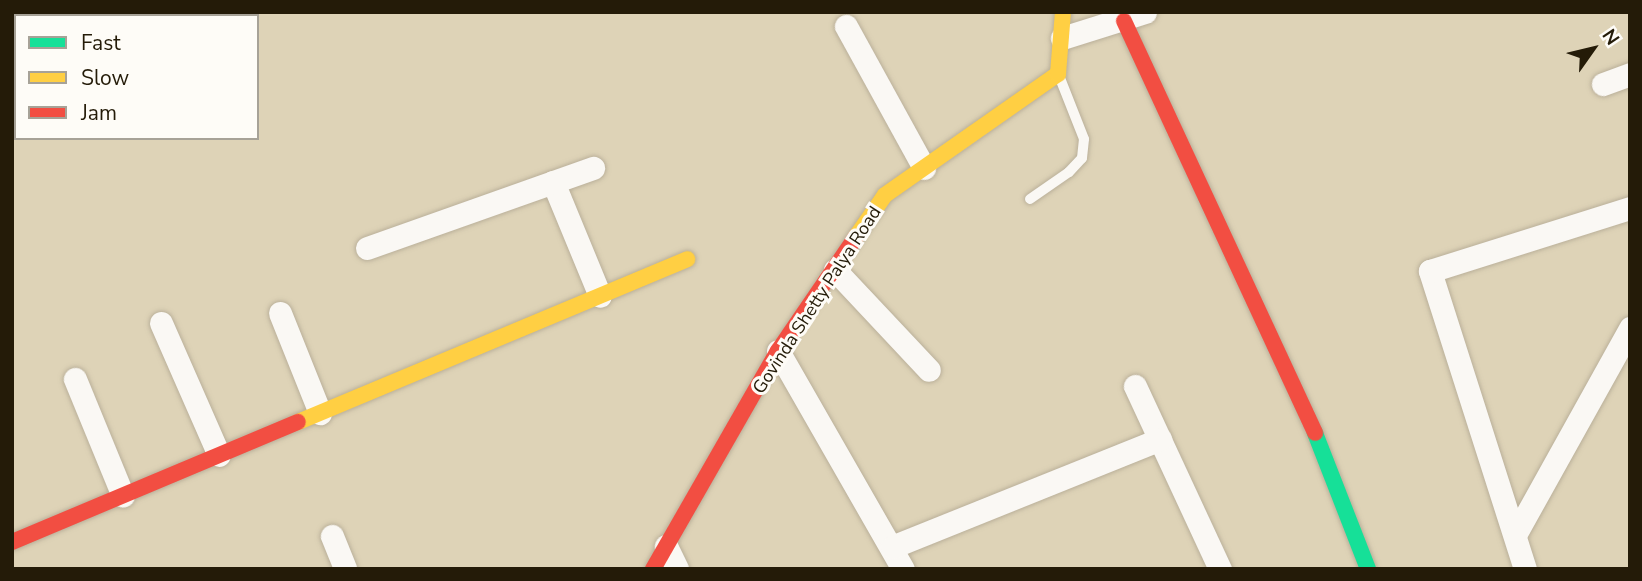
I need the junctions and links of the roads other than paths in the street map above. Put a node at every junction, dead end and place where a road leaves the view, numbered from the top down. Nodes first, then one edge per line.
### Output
1 (1063, 12) edge
2 (1134, 17) edge
3 (846, 26) dead end
4 (1062, 38) junction
5 (1058, 74) junction
6 (1630, 74) edge
7 (1603, 84) dead end
8 (593, 168) dead end
9 (924, 168) junction
10 (553, 182) junction
11 (1030, 199) dead end
12 (1630, 208) edge
13 (367, 248) dead end
14 (687, 259) dead end
15 (835, 270) junction
16 (600, 296) junction
17 (279, 313) dead end
18 (161, 323) dead end
19 (1630, 328) edge
20 (778, 351) junction
21 (929, 370) dead end
22 (75, 379) dead end
23 (1135, 386) dead end
24 (320, 413) junction
25 (1160, 439) junction
26 (219, 456) junction
27 (123, 496) junction
28 (1515, 535) junction
29 (331, 536) dead end
30 (12, 542) edge
31 (666, 546) junction
32 (892, 547) junction
33 (345, 569) edge
34 (653, 569) edge
35 (677, 569) edge
36 (903, 569) edge
37 (1220, 569) edge
38 (1368, 569) edge
39 (1525, 569) edge

1 - 4 street
2 - 4 street
2 - 38 street
3 - 9 street
4 - 5 street
5 - 9 street, Govinda Shetty Palya Road
5 - 11 lane
6 - 7 street
8 - 10 street
9 - 15 street, Govinda Shetty Palya Road
10 - 13 street
10 - 16 street
12 - 28 street
14 - 16 street
15 - 20 street, Govinda Shetty Palya Road
15 - 21 street
16 - 24 street
17 - 24 street
18 - 26 street
19 - 28 street
20 - 31 street, Govinda Shetty Palya Road
20 - 32 street
22 - 27 street
23 - 25 street
24 - 26 street
25 - 32 street
25 - 37 street
26 - 27 street
27 - 30 street
28 - 39 street
29 - 33 street
31 - 34 street, Govinda Shetty Palya Road
31 - 35 street
32 - 36 street

